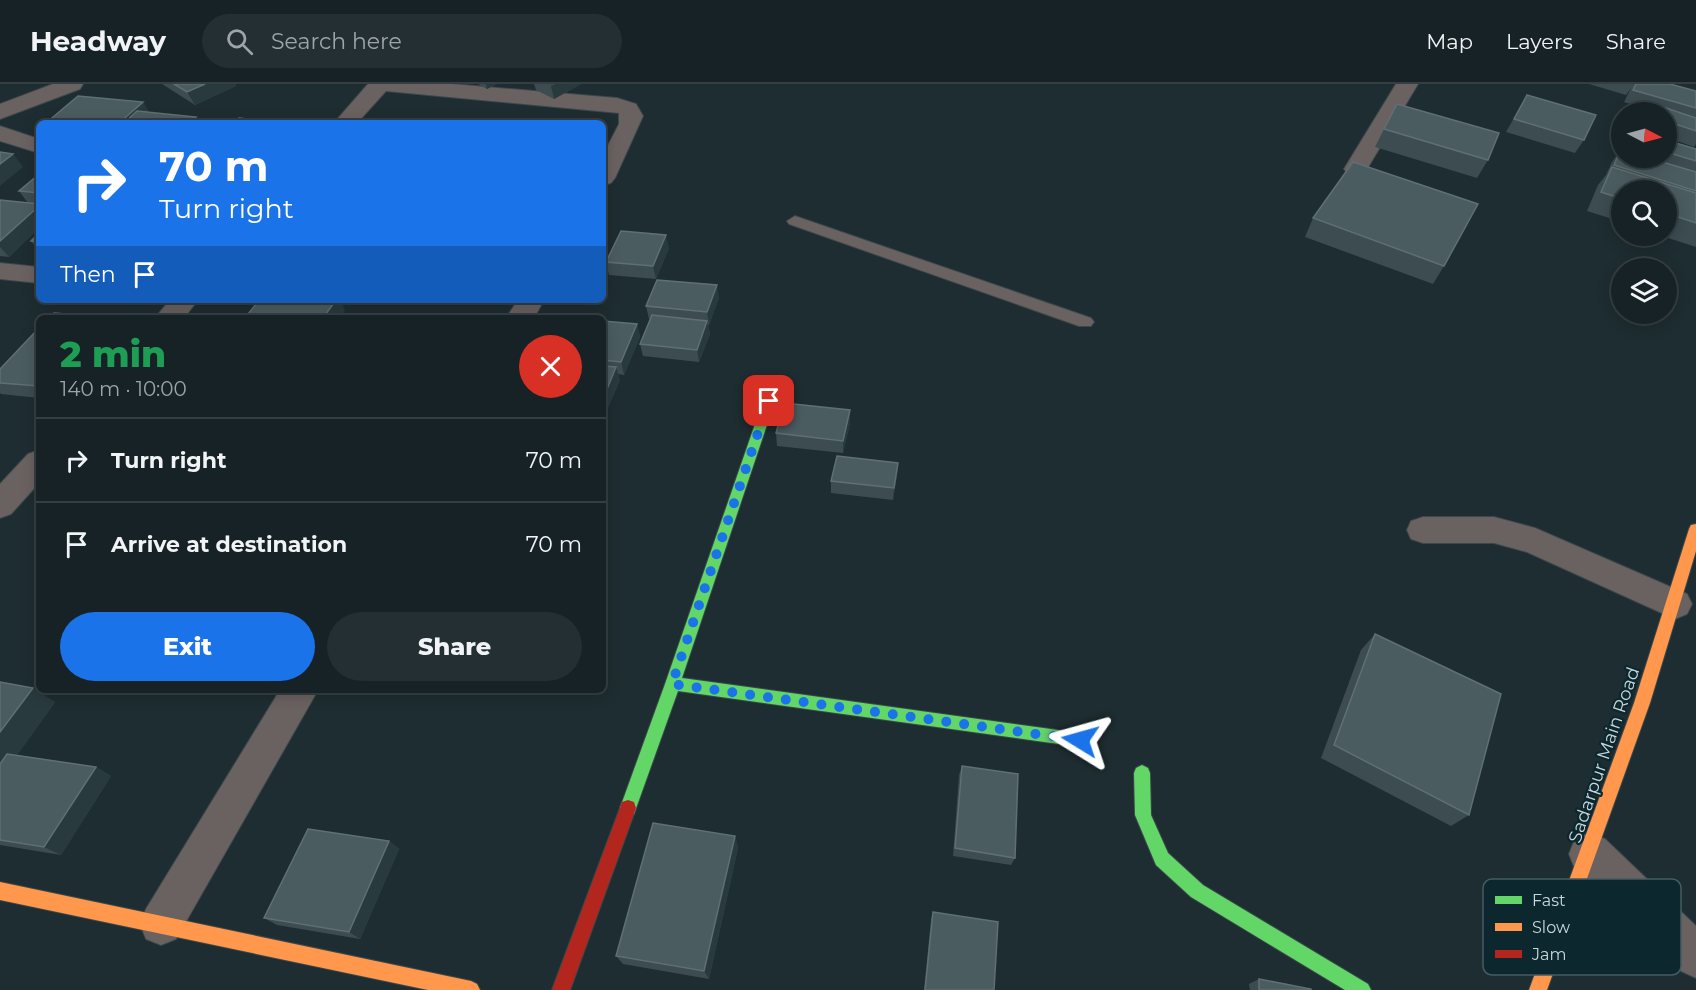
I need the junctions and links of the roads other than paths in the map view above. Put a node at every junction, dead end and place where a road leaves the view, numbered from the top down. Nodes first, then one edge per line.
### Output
1 (72, 84) edge
2 (379, 84) edge
3 (1407, 84) edge
4 (0, 112) edge
5 (348, 120) edge
6 (0, 133) edge
7 (36, 145) edge
8 (1356, 169) edge
9 (606, 172) edge
10 (795, 221) dead end
11 (0, 271) edge
12 (36, 275) edge
13 (182, 303) edge
14 (172, 315) edge
15 (1084, 322) dead end
16 (769, 401) dead end
17 (36, 465) edge
18 (0, 505) edge
19 (1696, 529) edge
20 (1423, 530) dead end
21 (1675, 604) junction
22 (672, 684) junction
23 (298, 693) edge
24 (1080, 740) dead end
25 (1142, 773) dead end
26 (1590, 854) junction
27 (1580, 879) edge
28 (1616, 879) edge
29 (0, 891) edge
30 (161, 924) junction
31 (1681, 942) edge
32 (1696, 956) edge
33 (1544, 975) edge
34 (471, 990) edge
35 (561, 990) edge
36 (1362, 990) edge
37 (1538, 990) edge

1 - 4 street
2 - 5 street
2 - 9 street
3 - 8 street
6 - 7 street
10 - 15 lane
11 - 12 street
13 - 14 street
16 - 22 street
17 - 18 street
19 - 21 street, Sadarpur Main Road
20 - 21 street
21 - 26 street, Sadarpur Main Road
22 - 24 street
22 - 35 street
23 - 30 street
25 - 36 street
26 - 27 street, Sadarpur Main Road
26 - 28 street
29 - 30 street
30 - 34 street
31 - 32 street
33 - 37 street, Sadarpur Main Road

